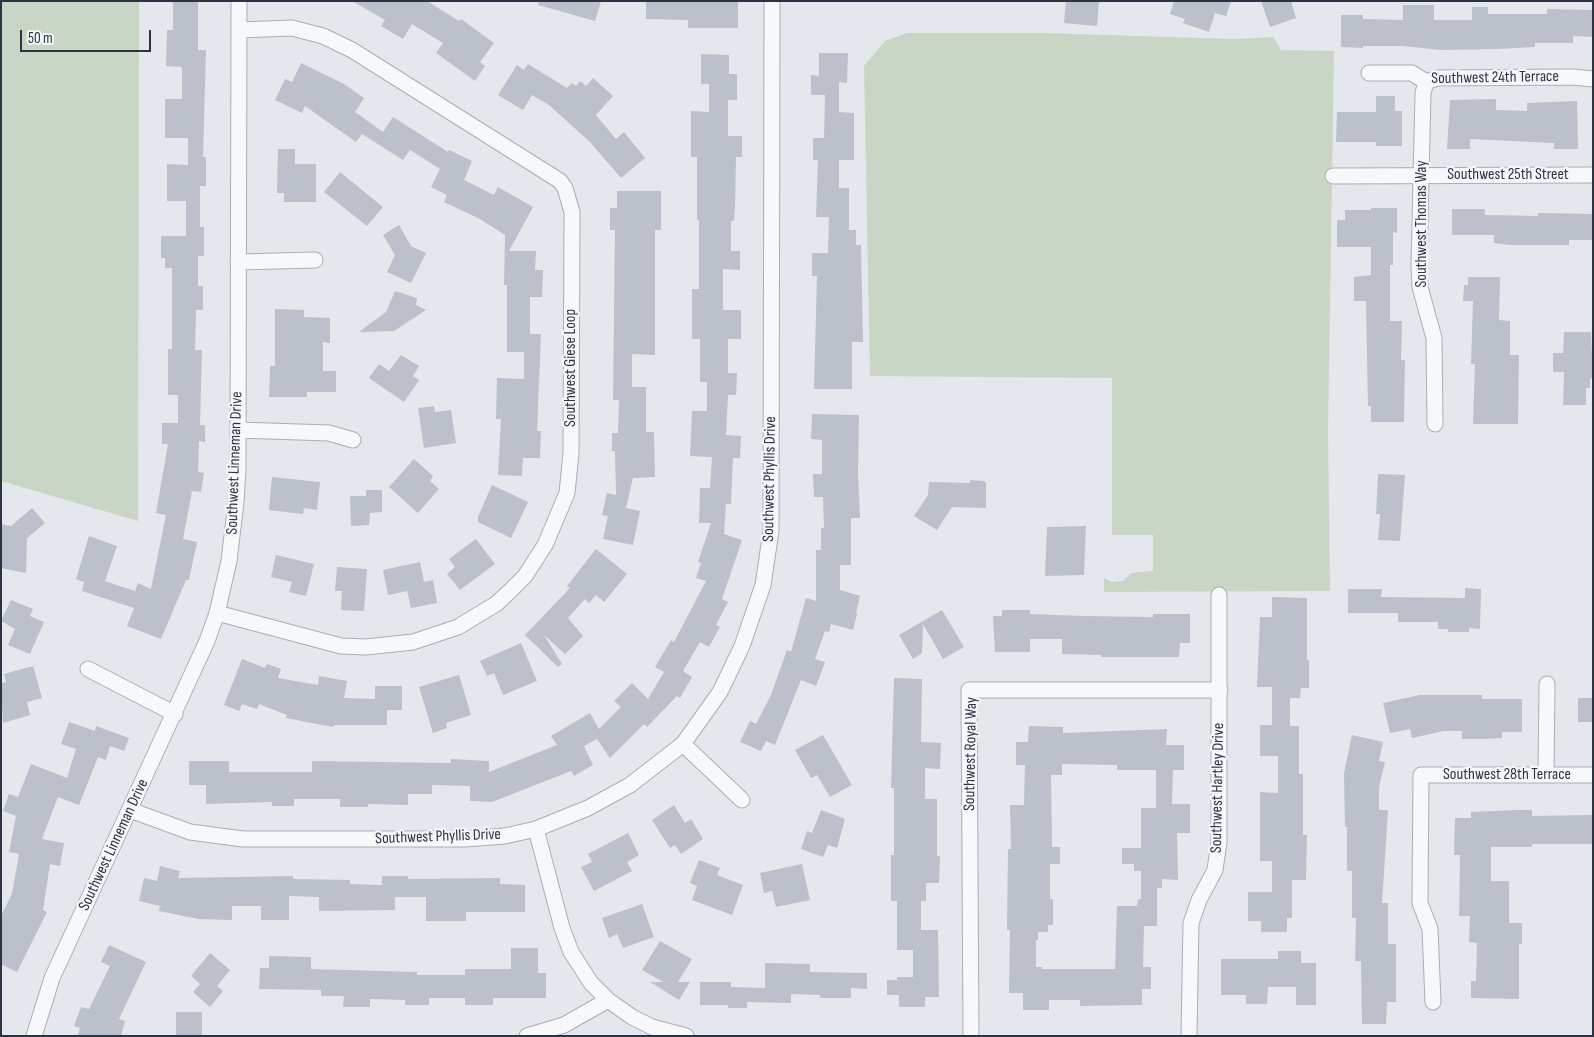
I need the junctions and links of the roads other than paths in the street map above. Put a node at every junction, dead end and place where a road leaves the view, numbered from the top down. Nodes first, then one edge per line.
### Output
1 (239, 1) edge
2 (772, 1) edge
3 (239, 30) junction
4 (1369, 73) dead end
5 (1593, 79) edge
6 (1426, 82) junction
7 (1593, 175) edge
8 (1334, 176) dead end
9 (1421, 176) junction
10 (315, 260) dead end
11 (238, 262) junction
12 (1435, 424) dead end
13 (238, 430) junction
14 (353, 440) dead end
15 (1219, 595) dead end
16 (217, 612) junction
17 (88, 670) dead end
18 (1547, 684) dead end
19 (1220, 690) junction
20 (175, 714) junction
21 (683, 744) junction
22 (1546, 774) junction
23 (1593, 775) edge
24 (742, 800) dead end
25 (130, 810) junction
26 (536, 829) junction
27 (608, 1000) junction
28 (1433, 1002) dead end
29 (34, 1036) edge
30 (527, 1036) edge
31 (686, 1036) edge
32 (971, 1036) edge
33 (1189, 1036) edge

1 - 3 street, Southwest Linneman Drive
2 - 21 street, Southwest Phyllis Drive
3 - 11 street, Southwest Linneman Drive
3 - 16 street, Southwest Giese Loop
4 - 6 street, Southwest 24th Terrace
5 - 6 street, Southwest 24th Terrace
6 - 9 street, Southwest Thomas Way
7 - 9 street, Southwest 25th Street
8 - 9 street, Southwest 25th Street
9 - 12 street, Southwest Thomas Way
10 - 11 street
11 - 13 street, Southwest Linneman Drive
13 - 14 street
13 - 16 street, Southwest Linneman Drive
15 - 19 street, Southwest Hartley Drive
16 - 20 street, Southwest Linneman Drive
17 - 20 street
18 - 22 street
19 - 32 street, Southwest Royal Way
19 - 33 street, Southwest Hartley Drive
20 - 25 street, Southwest Linneman Drive
21 - 24 street
21 - 26 street, Southwest Phyllis Drive
22 - 23 street, Southwest 28th Terrace
22 - 28 street, Southwest 28th Terrace
25 - 26 street, Southwest Phyllis Drive
25 - 29 street, Southwest Linneman Drive
26 - 27 street
27 - 30 street
27 - 31 street

